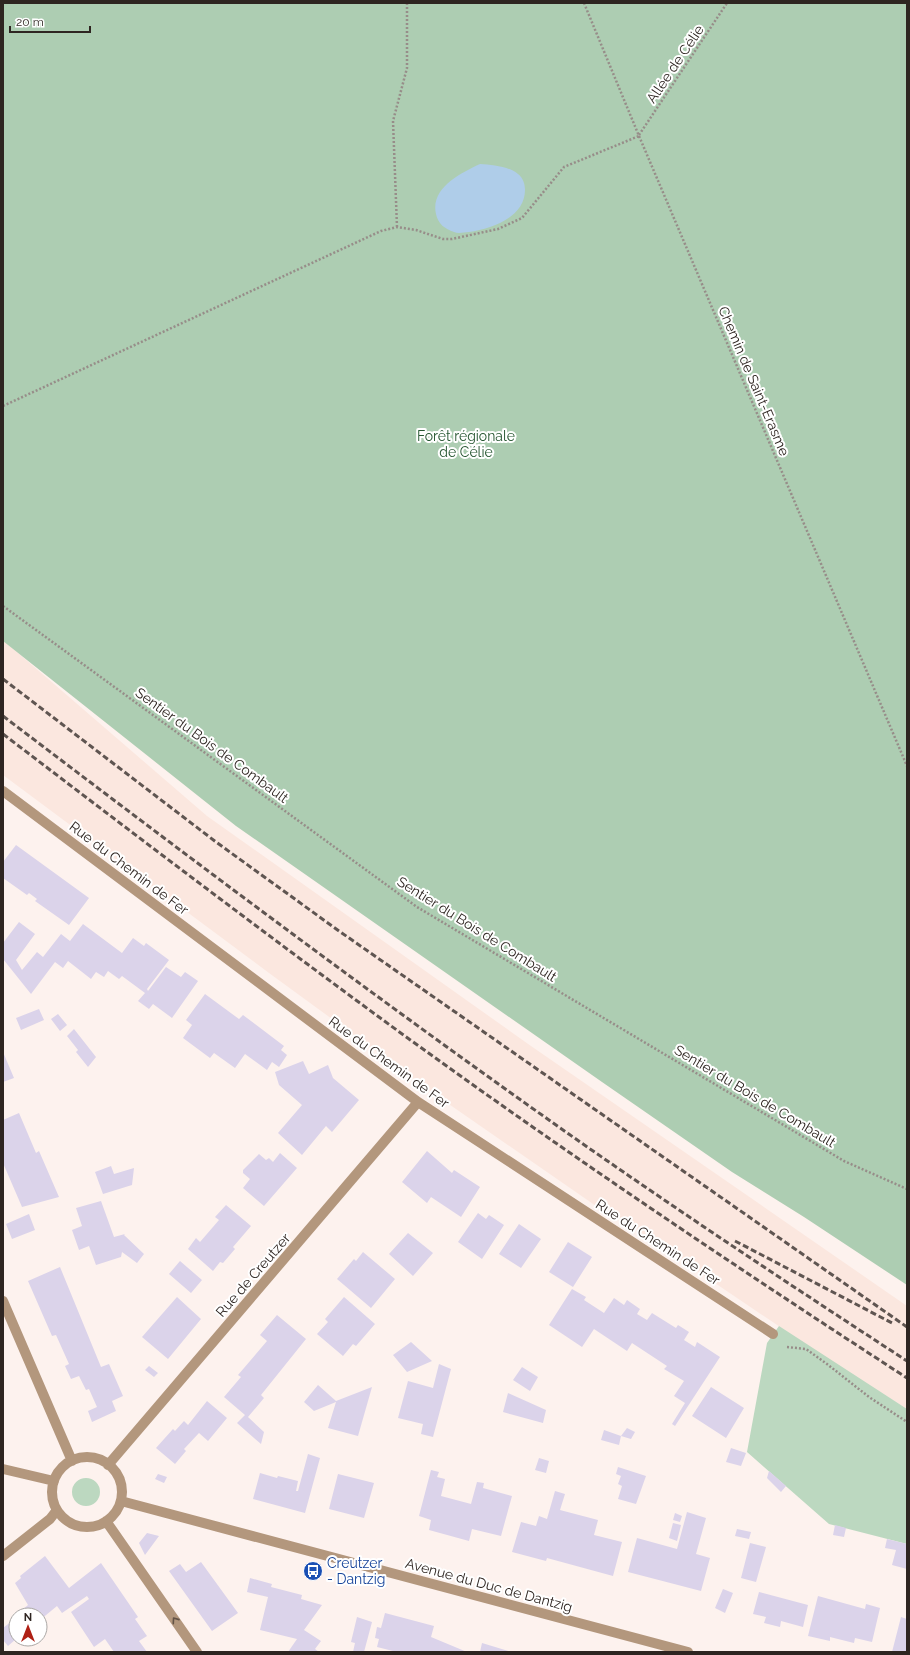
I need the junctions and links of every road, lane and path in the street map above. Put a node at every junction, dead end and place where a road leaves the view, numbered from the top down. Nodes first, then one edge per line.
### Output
1 (407, 3) edge
2 (584, 3) edge
3 (727, 3) edge
4 (639, 136) junction
5 (397, 227) junction
6 (3, 406) edge
7 (3, 606) edge
8 (907, 766) edge
9 (3, 791) edge
10 (418, 1102) junction
11 (907, 1189) edge
12 (3, 1302) edge
13 (773, 1334) joint
14 (907, 1422) edge
15 (72, 1461) junction
16 (108, 1465) junction
17 (3, 1469) edge
18 (54, 1481) junction
19 (121, 1501) junction
20 (57, 1510) junction
21 (106, 1521) junction
22 (3, 1556) edge
23 (197, 1652) edge
24 (688, 1652) edge

1 - 5 path
2 - 4 path, Chemin de Saint-Erasme
3 - 4 path, Allée de Célie
4 - 5 path
4 - 8 path, Chemin de Saint-Erasme
5 - 6 path
7 - 11 path, Sentier du Bois de Combault
9 - 10 street, Rue du Chemin de Fer
10 - 13 street, Rue du Chemin de Fer
10 - 16 street, Rue de Creutzer
12 - 15 street
13 - 14 path
15 - 16 street
15 - 18 street
16 - 19 street
17 - 18 street
18 - 20 street
19 - 21 street
19 - 24 street, Avenue du Duc de Dantzig
20 - 21 street
20 - 22 street
23 -> 21 street

